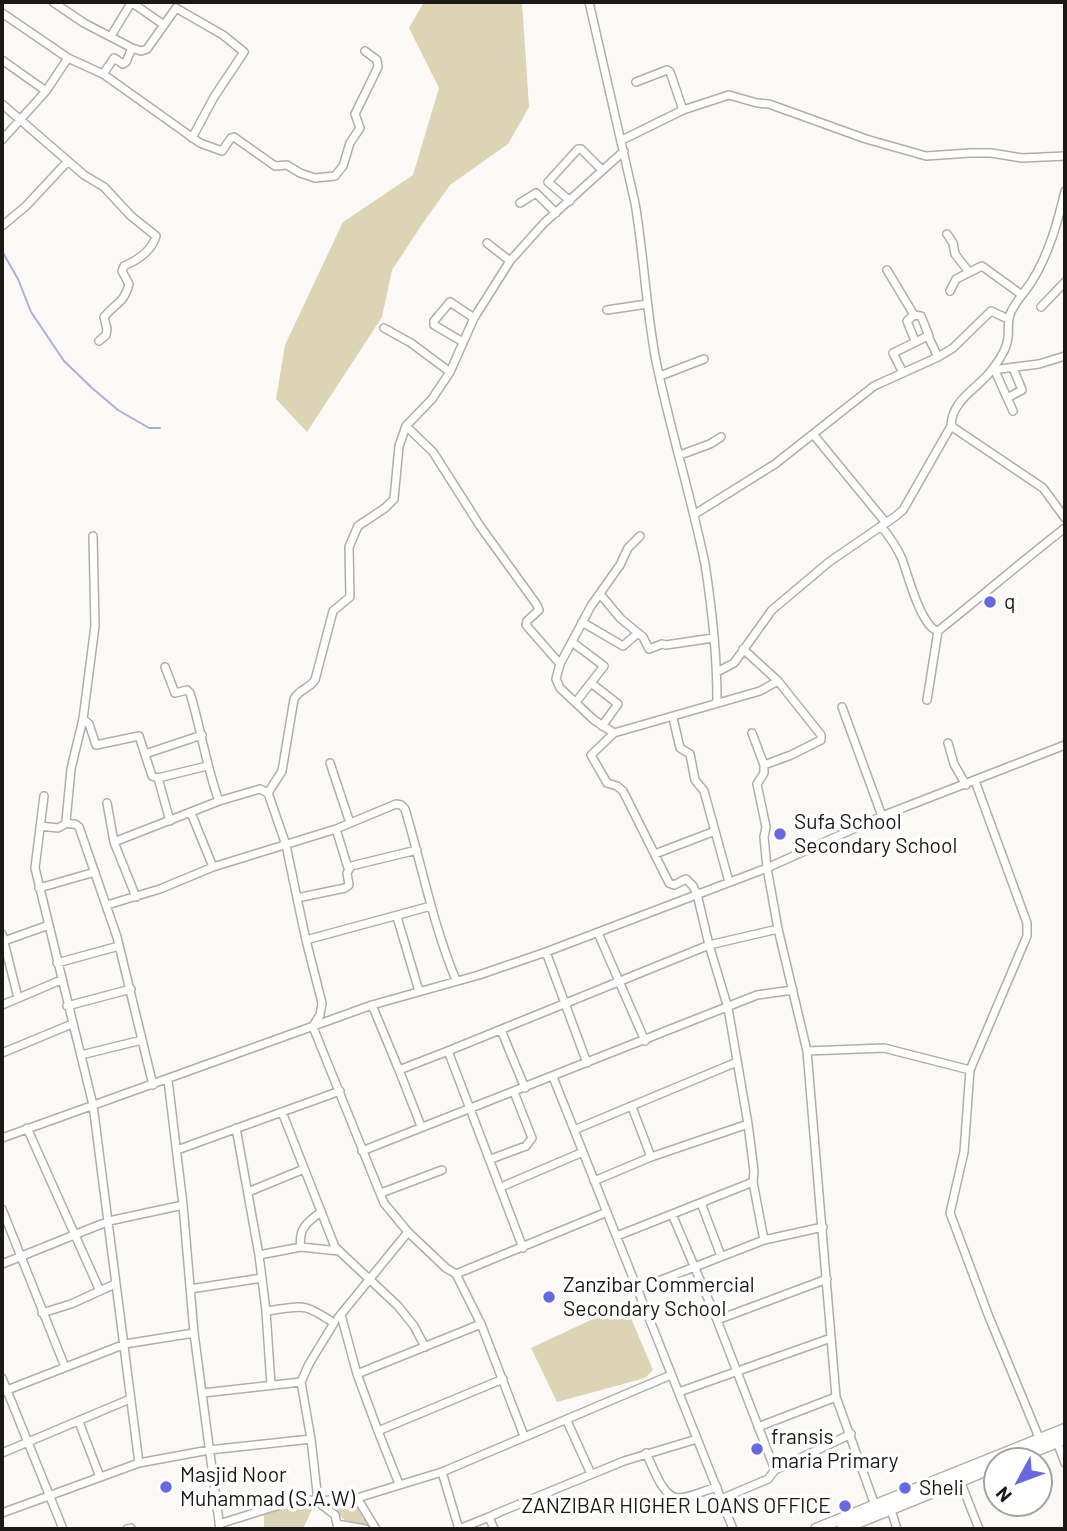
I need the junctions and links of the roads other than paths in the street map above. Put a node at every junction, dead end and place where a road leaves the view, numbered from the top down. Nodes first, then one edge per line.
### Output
1 (53, 2) edge
2 (130, 2) edge
3 (589, 2) edge
4 (2, 13) edge
5 (164, 24) junction
6 (111, 36) junction
7 (132, 48) junction
8 (365, 51) dead end
9 (68, 58) junction
10 (2, 60) edge
11 (103, 74) junction
12 (636, 82) dead end
13 (46, 91) junction
14 (2, 104) edge
15 (683, 110) junction
16 (21, 119) junction
17 (192, 138) junction
18 (2, 140) edge
19 (622, 140) junction
20 (624, 151) junction
21 (1065, 156) edge
22 (68, 161) junction
23 (602, 170) junction
24 (548, 182) junction
25 (1065, 191) edge
26 (536, 193) junction
27 (570, 201) junction
28 (520, 203) dead end
29 (556, 213) junction
30 (2, 226) edge
31 (947, 234) dead end
32 (487, 243) dead end
33 (510, 261) junction
34 (887, 270) dead end
35 (969, 272) junction
36 (1065, 282) edge
37 (950, 291) dead end
38 (1022, 295) junction
39 (647, 304) junction
40 (1041, 307) dead end
41 (607, 310) dead end
42 (914, 315) junction
43 (474, 318) junction
44 (1008, 318) junction
45 (384, 328) dead end
46 (929, 336) junction
47 (99, 341) dead end
48 (915, 341) junction
49 (463, 342) junction
50 (1065, 356) edge
51 (938, 357) junction
52 (704, 359) dead end
53 (1013, 368) junction
54 (994, 371) junction
55 (450, 372) junction
56 (903, 373) junction
57 (660, 376) junction
58 (1007, 398) junction
59 (1013, 411) dead end
60 (406, 426) junction
61 (951, 426) junction
62 (813, 434) junction
63 (721, 437) dead end
64 (680, 455) junction
65 (695, 514) junction
66 (1065, 518) edge
67 (884, 525) junction
68 (1065, 528) edge
69 (93, 536) dead end
70 (640, 536) dead end
71 (600, 594) junction
72 (582, 622) junction
73 (938, 631) junction
74 (639, 633) junction
75 (713, 638) junction
76 (572, 642) junction
77 (743, 649) junction
78 (560, 664) junction
79 (165, 667) dead end
80 (717, 672) junction
81 (778, 681) junction
82 (591, 683) junction
83 (927, 700) dead end
84 (576, 702) junction
85 (715, 704) junction
86 (842, 707) dead end
87 (673, 718) junction
88 (83, 719) junction
89 (602, 726) junction
90 (614, 733) junction
91 (752, 733) dead end
92 (202, 735) junction
93 (948, 743) dead end
94 (1065, 745) edge
95 (145, 754) junction
96 (330, 763) dead end
97 (764, 765) junction
98 (207, 766) junction
99 (158, 778) junction
100 (975, 781) junction
101 (966, 785) junction
102 (268, 793) junction
103 (44, 796) dead end
104 (219, 801) junction
105 (107, 803) dead end
106 (191, 813) junction
107 (882, 816) junction
108 (170, 821) junction
109 (67, 823) junction
110 (350, 823) junction
111 (40, 826) junction
112 (336, 829) junction
113 (715, 831) junction
114 (114, 842) junction
115 (286, 845) junction
116 (417, 850) junction
117 (655, 854) junction
118 (213, 867) junction
119 (348, 868) junction
120 (767, 868) junction
121 (95, 872) junction
122 (729, 881) junction
123 (39, 888) junction
124 (697, 894) junction
125 (136, 897) junction
126 (297, 898) junction
127 (107, 905) junction
128 (431, 906) junction
129 (397, 917) junction
130 (49, 925) junction
131 (778, 929) junction
132 (598, 933) junction
133 (3, 937) edge
134 (306, 940) junction
135 (709, 945) junction
136 (119, 946) junction
137 (546, 952) junction
138 (57, 963) junction
139 (456, 980) junction
140 (61, 981) junction
141 (618, 982) junction
142 (131, 989) junction
143 (793, 990) junction
144 (419, 991) junction
145 (18, 998) junction
146 (565, 1004) junction
147 (372, 1005) junction
148 (2, 1006) edge
149 (67, 1006) junction
150 (728, 1008) junction
151 (72, 1024) junction
152 (313, 1027) junction
153 (501, 1030) junction
154 (142, 1040) junction
155 (645, 1041) junction
156 (448, 1051) junction
157 (807, 1051) junction
158 (2, 1053) edge
159 (81, 1055) junction
160 (737, 1062) junction
161 (587, 1063) junction
162 (399, 1070) junction
163 (970, 1070) junction
164 (553, 1077) junction
165 (168, 1080) junction
166 (153, 1085) junction
167 (525, 1088) junction
168 (340, 1091) junction
169 (514, 1092) junction
170 (93, 1105) junction
171 (470, 1107) junction
172 (632, 1107) junction
173 (282, 1112) junction
174 (748, 1124) junction
175 (421, 1126) junction
176 (27, 1128) junction
177 (236, 1128) junction
178 (574, 1130) junction
179 (2, 1138) edge
180 (177, 1150) junction
181 (362, 1151) junction
182 (583, 1152) junction
183 (651, 1157) junction
184 (491, 1159) junction
185 (304, 1169) junction
186 (442, 1170) dead end
187 (594, 1181) junction
188 (753, 1182) junction
189 (501, 1187) junction
190 (248, 1192) junction
191 (381, 1193) junction
192 (701, 1203) junction
193 (183, 1205) junction
194 (2, 1209) edge
195 (321, 1212) junction
196 (607, 1212) junction
197 (672, 1214) junction
198 (109, 1221) junction
199 (822, 1227) junction
200 (408, 1232) junction
201 (76, 1235) junction
202 (617, 1236) junction
203 (764, 1240) junction
204 (301, 1248) junction
205 (523, 1248) junction
206 (339, 1252) junction
207 (259, 1255) junction
208 (22, 1256) junction
209 (721, 1256) junction
210 (2, 1264) edge
211 (695, 1268) junction
212 (456, 1274) junction
213 (262, 1278) junction
214 (827, 1279) junction
215 (369, 1280) junction
216 (115, 1284) junction
217 (191, 1289) junction
218 (638, 1289) junction
219 (100, 1291) junction
220 (266, 1311) junction
221 (43, 1313) junction
222 (341, 1315) junction
223 (717, 1320) junction
224 (334, 1323) junction
225 (481, 1324) junction
226 (194, 1333) junction
227 (831, 1338) junction
228 (125, 1343) junction
229 (425, 1347) junction
230 (65, 1367) junction
231 (736, 1372) junction
232 (357, 1374) junction
233 (671, 1375) junction
234 (2, 1378) edge
235 (503, 1379) junction
236 (301, 1382) junction
237 (271, 1385) junction
238 (4, 1391) edge
239 (679, 1392) junction
240 (203, 1393) junction
241 (836, 1396) junction
242 (130, 1399) junction
243 (567, 1421) junction
244 (79, 1422) junction
245 (758, 1427) junction
246 (1065, 1429) edge
247 (378, 1431) junction
248 (851, 1434) junction
249 (524, 1436) junction
250 (311, 1439) junction
251 (697, 1439) junction
252 (1061, 1440) edge
253 (28, 1443) junction
254 (1042, 1443) junction
255 (1035, 1447) edge
256 (209, 1450) junction
257 (2, 1453) edge
258 (646, 1454) junction
259 (139, 1463) junction
260 (1065, 1463) edge
261 (775, 1470) junction
262 (983, 1470) edge
263 (442, 1472) junction
264 (591, 1474) junction
265 (100, 1477) junction
266 (959, 1477) junction
267 (399, 1484) junction
268 (717, 1487) junction
269 (48, 1495) junction
270 (356, 1498) junction
271 (722, 1499) junction
272 (318, 1502) junction
273 (877, 1510) junction
274 (891, 1510) junction
275 (2, 1513) edge
276 (489, 1517) junction
277 (338, 1526) edge
278 (220, 1527) edge
279 (62, 1529) edge
280 (365, 1529) edge
281 (376, 1529) edge
282 (459, 1529) edge
283 (494, 1529) edge
284 (733, 1529) edge
285 (816, 1529) edge
286 (842, 1529) edge
287 (897, 1529) edge
288 (979, 1529) edge

1 - 6 street
2 - 5 street
2 - 6 street
3 - 19 street
4 - 9 street
5 - 7 street
5 - 17 street
6 - 7 street
7 - 11 street
8 - 17 street
9 - 11 street
9 - 13 street
10 - 13 street
11 - 17 street
12 - 15 street
13 - 16 street
14 - 16 street
15 - 19 street
15 - 21 street
16 - 18 street
16 - 22 street
19 - 20 street
20 - 23 street
20 - 39 street
22 - 30 street
22 - 47 street
23 - 24 street
23 - 27 street
24 - 26 street
24 - 27 street
25 - 38 street
26 - 28 street
26 - 29 street
27 - 29 street
29 - 33 street
31 - 35 street
32 - 33 street
33 - 43 street
34 - 42 street
35 - 37 street
35 - 38 street
36 - 40 street
38 - 44 street
39 - 41 street
39 - 57 street
42 - 46 street
42 - 48 street
43 - 49 street
43 - 49 street
44 - 51 street
44 - 54 street
45 - 55 street
46 - 48 street
46 - 51 street
48 - 56 street
49 - 55 street
50 - 53 street
51 - 56 street
52 - 57 street
53 - 54 street
53 - 58 street
54 - 58 street
54 - 61 street
55 - 60 street
56 - 62 street
57 - 64 street
58 - 59 street
60 - 78 street
60 - 102 street
61 - 66 street
61 - 67 street
62 - 65 street
62 - 67 street
63 - 64 street
64 - 65 street
65 - 75 street
67 - 73 street
67 - 77 street
68 - 73 street
69 - 88 street
70 - 71 street
71 - 72 street
71 - 74 street
72 - 74 street
72 - 76 street
73 - 83 street
74 - 75 street
75 - 80 street
76 - 78 street
76 - 82 street
77 - 80 street
77 - 81 street
78 - 84 street
79 - 92 street
80 - 85 street
81 - 85 street
81 - 97 street
82 - 84 street
82 - 89 street
84 - 89 street
85 - 87 street
86 - 107 street
87 - 90 street
87 - 113 street
88 - 95 street
88 - 109 street
89 - 90 street
90 - 117 street
91 - 97 street
92 - 95 street
92 - 98 street
93 - 101 street
94 - 100 street
95 - 99 street
96 - 110 street
97 - 120 street
98 - 99 street
98 - 104 street
99 - 108 street
100 - 101 street
100 - 163 street
101 - 107 street
102 - 104 street
102 - 115 street
103 - 111 street
104 - 106 street
105 - 114 street
106 - 108 street
106 - 118 street
107 - 120 street
108 - 114 street
109 - 111 street
109 - 121 street
110 - 112 street
110 - 116 street
111 - 123 street
112 - 115 street
112 - 119 street
113 - 117 street
113 - 122 street
114 - 125 street
115 - 118 street
115 - 126 street
116 - 119 street
116 - 128 street
117 - 124 street
118 - 125 street
119 - 126 street
120 - 122 street
120 - 131 street
121 - 123 street
121 - 127 street
122 - 124 street
123 - 130 street
124 - 132 street
124 - 135 street
125 - 127 street
126 - 134 street
127 - 136 street
128 - 129 street
128 - 139 street
129 - 134 street
129 - 144 street
130 - 133 street
130 - 138 street
131 - 135 street
131 - 143 street
132 - 137 street
132 - 141 street
133 - 145 street
134 - 152 street
135 - 141 street
135 - 150 street
136 - 138 street
136 - 142 street
137 - 139 street
137 - 146 street
138 - 140 street
139 - 144 street
140 - 145 street
140 - 149 street
141 - 146 street
141 - 155 street
142 - 149 street
142 - 154 street
143 - 150 street
143 - 157 street
144 - 147 street
145 - 148 street
146 - 153 street
146 - 161 street
147 - 152 street
147 - 162 street
149 - 151 street
150 - 155 street
150 - 160 street
151 - 158 street
151 - 159 street
152 - 165 street
152 - 168 street
153 - 156 street
153 - 167 street
154 - 159 street
154 - 166 street
155 - 161 street
156 - 162 street
156 - 171 street
157 - 163 street
157 - 199 street
159 - 170 street
160 - 172 street
160 - 174 street
161 - 164 street
162 - 175 street
163 - 254 street
164 - 167 street
164 - 178 street
165 - 166 street
165 - 180 street
166 - 170 street
167 - 169 street
168 - 173 street
168 - 181 street
169 - 171 street
169 - 184 street
170 - 176 street
170 - 198 street
171 - 175 street
171 - 184 street
172 - 178 street
172 - 183 street
173 - 177 street
173 - 185 street
174 - 183 street
174 - 188 street
175 - 181 street
176 - 179 street
176 - 201 street
177 - 180 street
177 - 190 street
178 - 182 street
180 - 193 street
181 - 191 street
182 - 187 street
182 - 189 street
183 - 187 street
184 - 189 street
185 - 190 street
185 - 195 street
186 - 191 street
187 - 196 street
188 - 192 street
188 - 203 street
189 - 205 street
190 - 207 street
191 - 200 street
192 - 197 street
192 - 209 street
193 - 198 street
193 - 217 street
194 - 208 street
195 - 204 street
195 - 206 street
196 - 202 street
196 - 205 street
197 - 202 street
197 - 211 street
198 - 201 street
198 - 216 street
199 - 203 street
199 - 214 street
200 - 212 street
200 - 215 street
201 - 208 street
201 - 219 street
202 - 218 street
203 - 209 street
204 - 206 street
204 - 207 street
205 - 212 street
206 - 215 street
207 - 213 street
208 - 210 street
208 - 221 street
209 - 211 street
211 - 218 street
211 - 223 street
212 - 225 street
213 - 217 street
213 - 220 street
214 - 223 street
214 - 227 street
215 - 222 street
215 - 229 street
216 - 219 street
216 - 228 street
217 - 226 street
218 - 233 street
219 - 221 street
220 - 224 street
220 - 237 street
221 - 230 street
222 - 224 street
222 - 232 street
223 - 231 street
224 - 236 street
225 - 229 street
225 - 235 street
226 - 228 street
226 - 240 street
227 - 231 street
227 - 241 street
228 - 230 street
228 - 242 street
229 - 232 street
230 - 238 street
231 - 239 street
231 - 245 street
232 - 247 street
233 - 239 street
233 - 243 street
234 - 238 street
235 - 247 street
235 - 249 street
236 - 237 street
236 - 250 street
237 - 240 street
238 - 253 street
239 - 251 street
240 - 256 street
241 - 245 street
241 - 248 street
242 - 244 street
242 - 259 street
243 - 249 street
243 - 264 street
244 - 253 street
244 - 265 street
245 - 261 street
246 - 254 main road
247 - 267 street
248 - 261 street
248 - 273 street
249 - 263 street
250 - 256 street
250 - 272 street
251 - 258 street
251 - 268 street
252 - 254 main road
252 - 260 street
253 - 257 street
253 - 269 street
254 - 255 main road
254 - 266 main road
256 - 259 street
256 - 278 street
258 - 264 street
258 - 268 street
259 - 265 street
261 - 271 street
262 - 266 main road
263 - 267 street
263 - 282 street
264 - 276 street
265 - 269 street
266 - 273 main road
266 - 274 main road
266 - 288 street
267 - 270 street
268 - 271 street
269 - 275 street
269 - 279 street
270 - 272 street
270 - 281 street
271 - 284 street
272 - 277 street
272 - 278 street
273 - 274 main road
273 - 285 main road
273 - 286 main road
274 - 287 street
276 - 282 street
276 - 283 street
277 - 280 street

